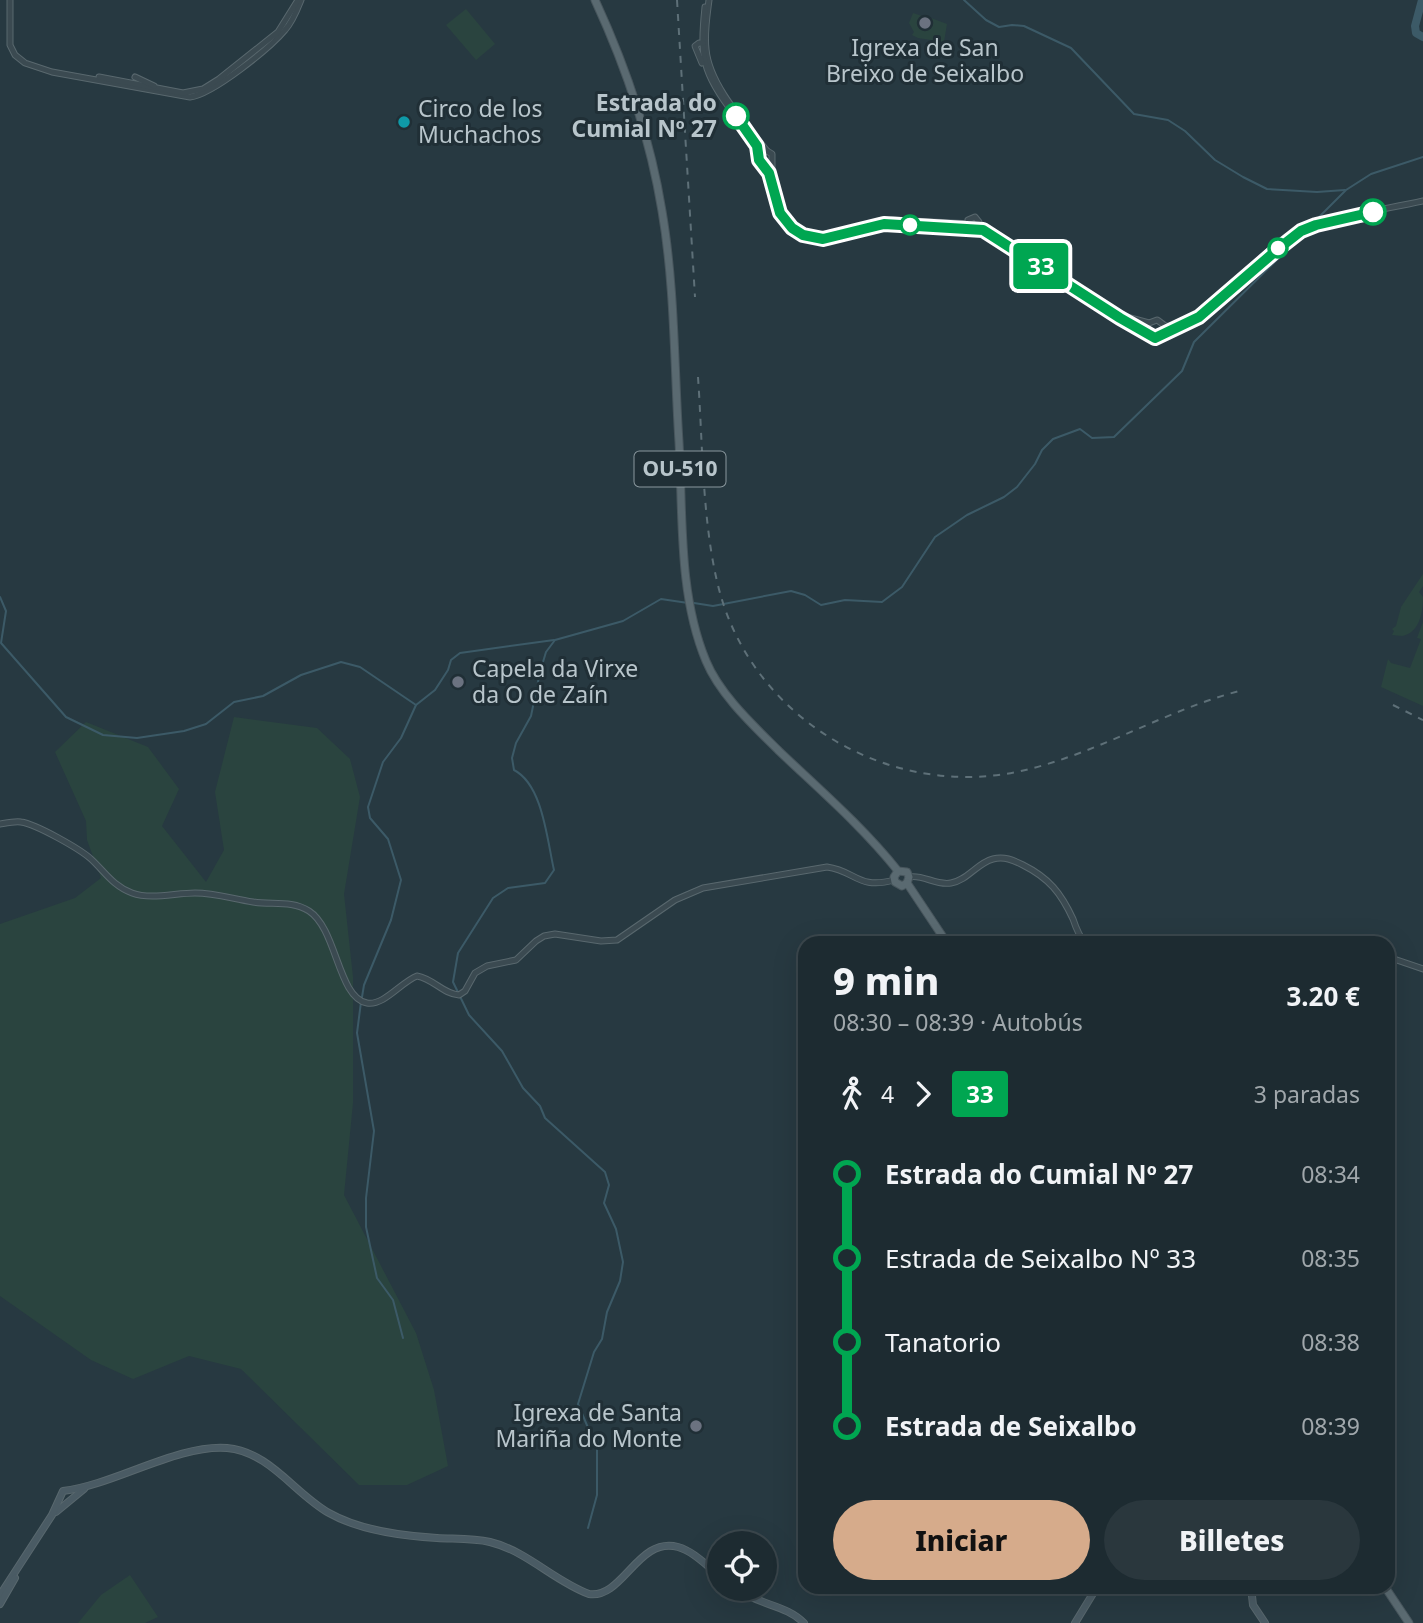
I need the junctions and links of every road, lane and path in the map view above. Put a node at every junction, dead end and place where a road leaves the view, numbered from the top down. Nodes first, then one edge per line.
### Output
1 (12, 0) edge
2 (300, 0) edge
3 (595, 0) edge
4 (707, 0) edge
5 (707, 24) junction
6 (278, 32) junction
7 (703, 42) junction
8 (265, 48) junction
9 (13, 52) junction
10 (701, 52) junction
11 (254, 56) junction
12 (26, 60) junction
13 (64, 71) junction
14 (229, 71) junction
15 (77, 76) junction
16 (90, 76) junction
17 (115, 81) junction
18 (214, 83) junction
19 (716, 83) junction
20 (154, 89) junction
21 (169, 91) junction
22 (196, 96) junction
23 (767, 151) junction
24 (760, 154) junction
25 (772, 162) junction
26 (763, 165) junction
27 (1423, 201) edge
28 (911, 221) junction
29 (888, 224) junction
30 (974, 226) junction
31 (1149, 323) junction
32 (1163, 329) junction
33 (1148, 332) junction
34 (0, 824) edge
35 (898, 871) junction
36 (894, 880) junction
37 (908, 880) junction
38 (943, 936) edge
39 (1082, 936) edge
40 (1395, 959) edge
41 (1423, 969) edge
42 (70, 1494) junction
43 (63, 1501) junction
44 (707, 1566) edge
45 (1093, 1594) edge
46 (1252, 1594) edge
47 (1390, 1594) edge
48 (0, 1595) edge
49 (758, 1601) edge
50 (0, 1604) edge
51 (804, 1622) edge
52 (1075, 1623) edge
53 (1265, 1623) edge
54 (1409, 1623) edge

1 - 9 street
1 - 12 street
2 - 6 street
2 - 8 street
3 - 35 main road, OU-510
4 - 5 street
4 - 7 street
5 - 7 street
5 - 19 street
6 - 8 street
6 - 14 street
7 - 10 street
8 - 11 street
9 - 12 street
9 - 15 street
10 - 19 street
10 - 24 street
11 - 14 street
11 - 22 street
12 - 13 street
13 - 15 street
13 - 16 street
14 - 18 street
15 - 16 street
15 - 17 street
16 - 17 street
17 - 20 street
17 - 20 street
18 - 21 street
18 - 22 street
19 - 23 street
20 - 21 street
20 - 22 street
21 - 22 street
23 - 24 street
23 - 25 street
24 - 26 street
25 - 26 street
25 - 28 street
26 - 29 street
27 - 32 street
28 - 29 street
28 - 30 street
29 - 30 street
30 - 31 street
30 - 33 street
31 - 32 street
31 - 33 street
32 - 33 street
34 - 36 street
35 - 36 main road
35 - 37 main road, OU-510
36 - 37 main road
37 - 38 main road, OU-510
37 - 39 street
40 - 41 street
42 - 43 main road
42 - 43 main road
42 - 44 main road
43 - 48 main road
43 - 50 main road
45 - 52 main road
46 - 53 main road
47 - 54 main road
49 - 51 main road

